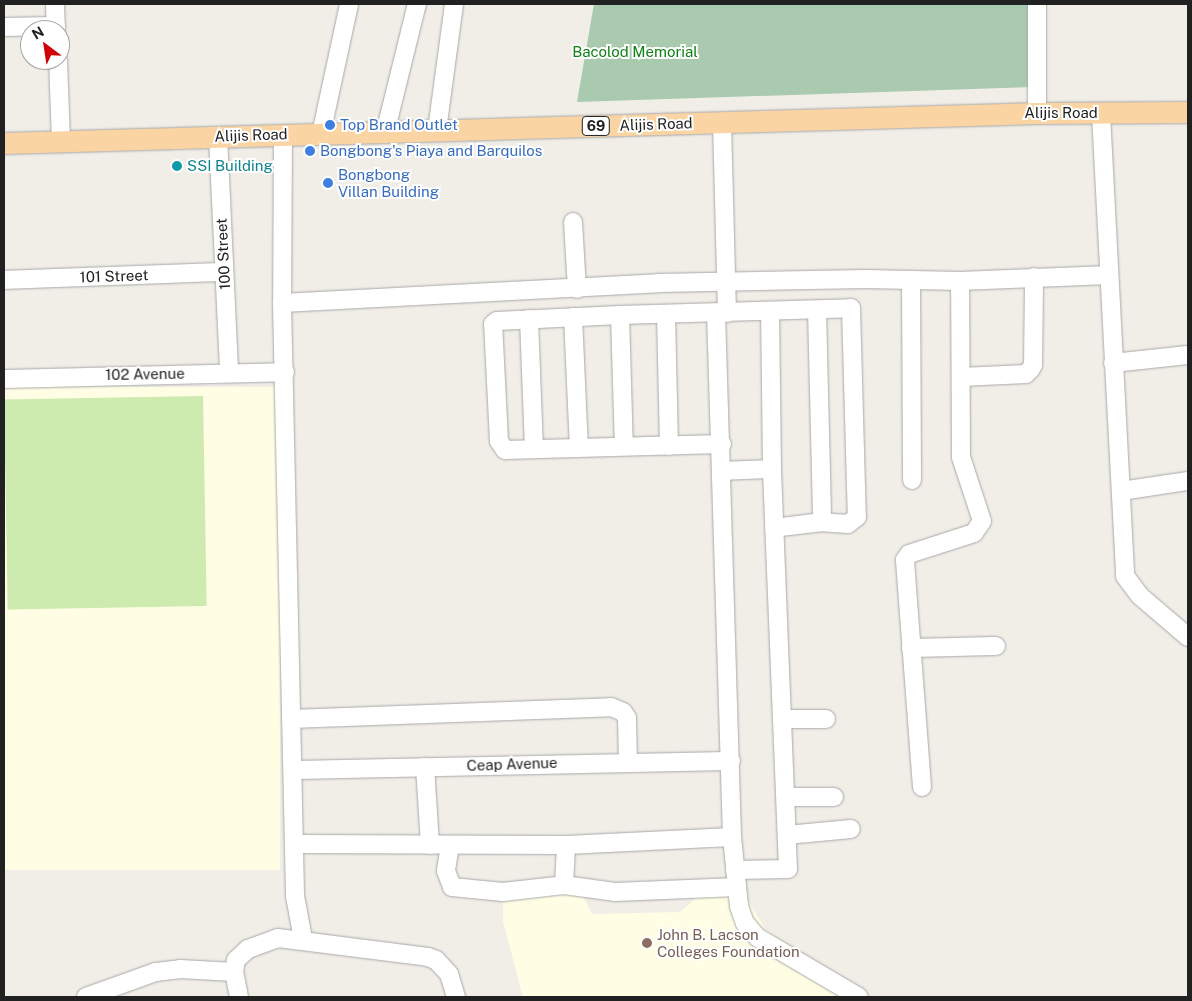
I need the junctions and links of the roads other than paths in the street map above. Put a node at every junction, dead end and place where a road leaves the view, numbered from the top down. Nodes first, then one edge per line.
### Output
1 (55, 4) edge
2 (349, 4) edge
3 (417, 4) edge
4 (454, 4) edge
5 (1037, 4) edge
6 (56, 20) edge
7 (4, 26) edge
8 (20, 27) edge
9 (58, 70) edge
10 (1188, 112) edge
11 (1037, 113) junction
12 (1101, 114) junction
13 (722, 122) junction
14 (436, 130) junction
15 (385, 133) junction
16 (283, 134) junction
17 (321, 134) junction
18 (218, 136) junction
19 (61, 140) junction
20 (4, 143) edge
21 (573, 222) dead end
22 (224, 272) junction
23 (1109, 274) junction
24 (1034, 277) junction
25 (4, 280) edge
26 (911, 280) junction
27 (960, 281) junction
28 (726, 283) junction
29 (577, 289) junction
30 (282, 302) junction
31 (817, 310) junction
32 (770, 312) junction
33 (722, 313) junction
34 (666, 314) junction
35 (620, 315) junction
36 (573, 317) junction
37 (529, 319) junction
38 (1188, 355) edge
39 (1113, 363) junction
40 (228, 372) junction
41 (285, 372) junction
42 (960, 378) junction
43 (4, 379) edge
44 (722, 444) junction
45 (624, 446) junction
46 (669, 446) junction
47 (579, 448) junction
48 (534, 449) junction
49 (772, 469) junction
50 (722, 471) junction
51 (912, 480) dead end
52 (1188, 481) edge
53 (1121, 491) junction
54 (822, 522) junction
55 (774, 528) junction
56 (1188, 637) edge
57 (996, 646) dead end
58 (911, 648) junction
59 (291, 719) junction
60 (783, 719) junction
61 (826, 719) dead end
62 (628, 761) junction
63 (731, 761) junction
64 (425, 767) junction
65 (293, 770) junction
66 (922, 787) dead end
67 (786, 797) junction
68 (834, 798) dead end
69 (851, 828) dead end
70 (787, 836) junction
71 (732, 837) junction
72 (296, 844) junction
73 (430, 845) junction
74 (450, 845) junction
75 (566, 845) junction
76 (736, 879) junction
77 (564, 885) junction
78 (303, 939) junction
79 (234, 972) junction
80 (86, 997) edge
81 (239, 997) edge
82 (456, 997) edge
83 (860, 997) edge

1 - 6 street
2 - 17 street
3 - 15 street
4 - 14 street
5 - 11 street
7 - 8 street
9 - 19 street
10 - 12 main road, Alijis Road / 69
11 - 12 main road, Alijis Road / 69
11 - 13 main road, Alijis Road / 69
12 - 23 street
13 - 14 main road, Alijis Road / 69
13 - 28 street
14 - 15 main road, Alijis Road / 69
15 - 17 main road, Alijis Road / 69
16 - 17 main road, Alijis Road / 69
16 - 18 main road, Alijis Road / 69
16 - 30 street
18 - 19 main road, Alijis Road / 69
18 - 22 street, 100 Street
19 - 20 main road, Alijis Road / 69
21 - 29 street
22 - 25 street, 101 Street
22 - 40 street, 100 Street
23 - 24 street
23 - 39 street
24 - 27 street
24 - 42 street
26 - 27 street
26 - 28 street
26 - 51 street
27 - 42 street
28 - 29 street
28 - 33 street
29 - 30 street
30 - 41 street
31 - 32 street
31 - 54 street
31 - 54 street
32 - 33 street
32 - 49 street
33 - 34 street
33 - 44 street
34 - 35 street
34 - 46 street
35 - 36 street
35 - 45 street
36 - 37 street
36 - 47 street
37 - 48 street
37 - 48 street
38 - 39 street
39 - 53 street
40 - 41 street, 102 Avenue
40 - 43 street, 102 Avenue
41 - 59 street
42 - 58 street
44 - 46 street
44 - 50 street
45 - 46 street
45 - 47 street
47 - 48 street
49 - 50 street
49 - 55 street
50 - 63 street
52 - 53 street
53 - 56 street
54 - 55 street
55 - 60 street
57 - 58 street
58 - 66 street
59 - 62 street
59 - 65 street
60 - 61 street
60 - 67 street
62 - 63 street, Ceap Avenue
62 - 64 street, Ceap Avenue
63 - 71 street
64 - 65 street, Ceap Avenue
64 - 73 street
65 - 72 street
67 - 68 street
67 - 70 street
69 - 70 street
70 - 76 street
71 - 75 street
71 - 76 street
72 - 73 street
72 - 78 street
73 - 74 street
74 - 75 street
74 - 77 street
75 - 77 street
76 - 77 street
76 - 83 street
78 - 79 street
78 - 82 street
79 - 80 street
79 - 81 street

